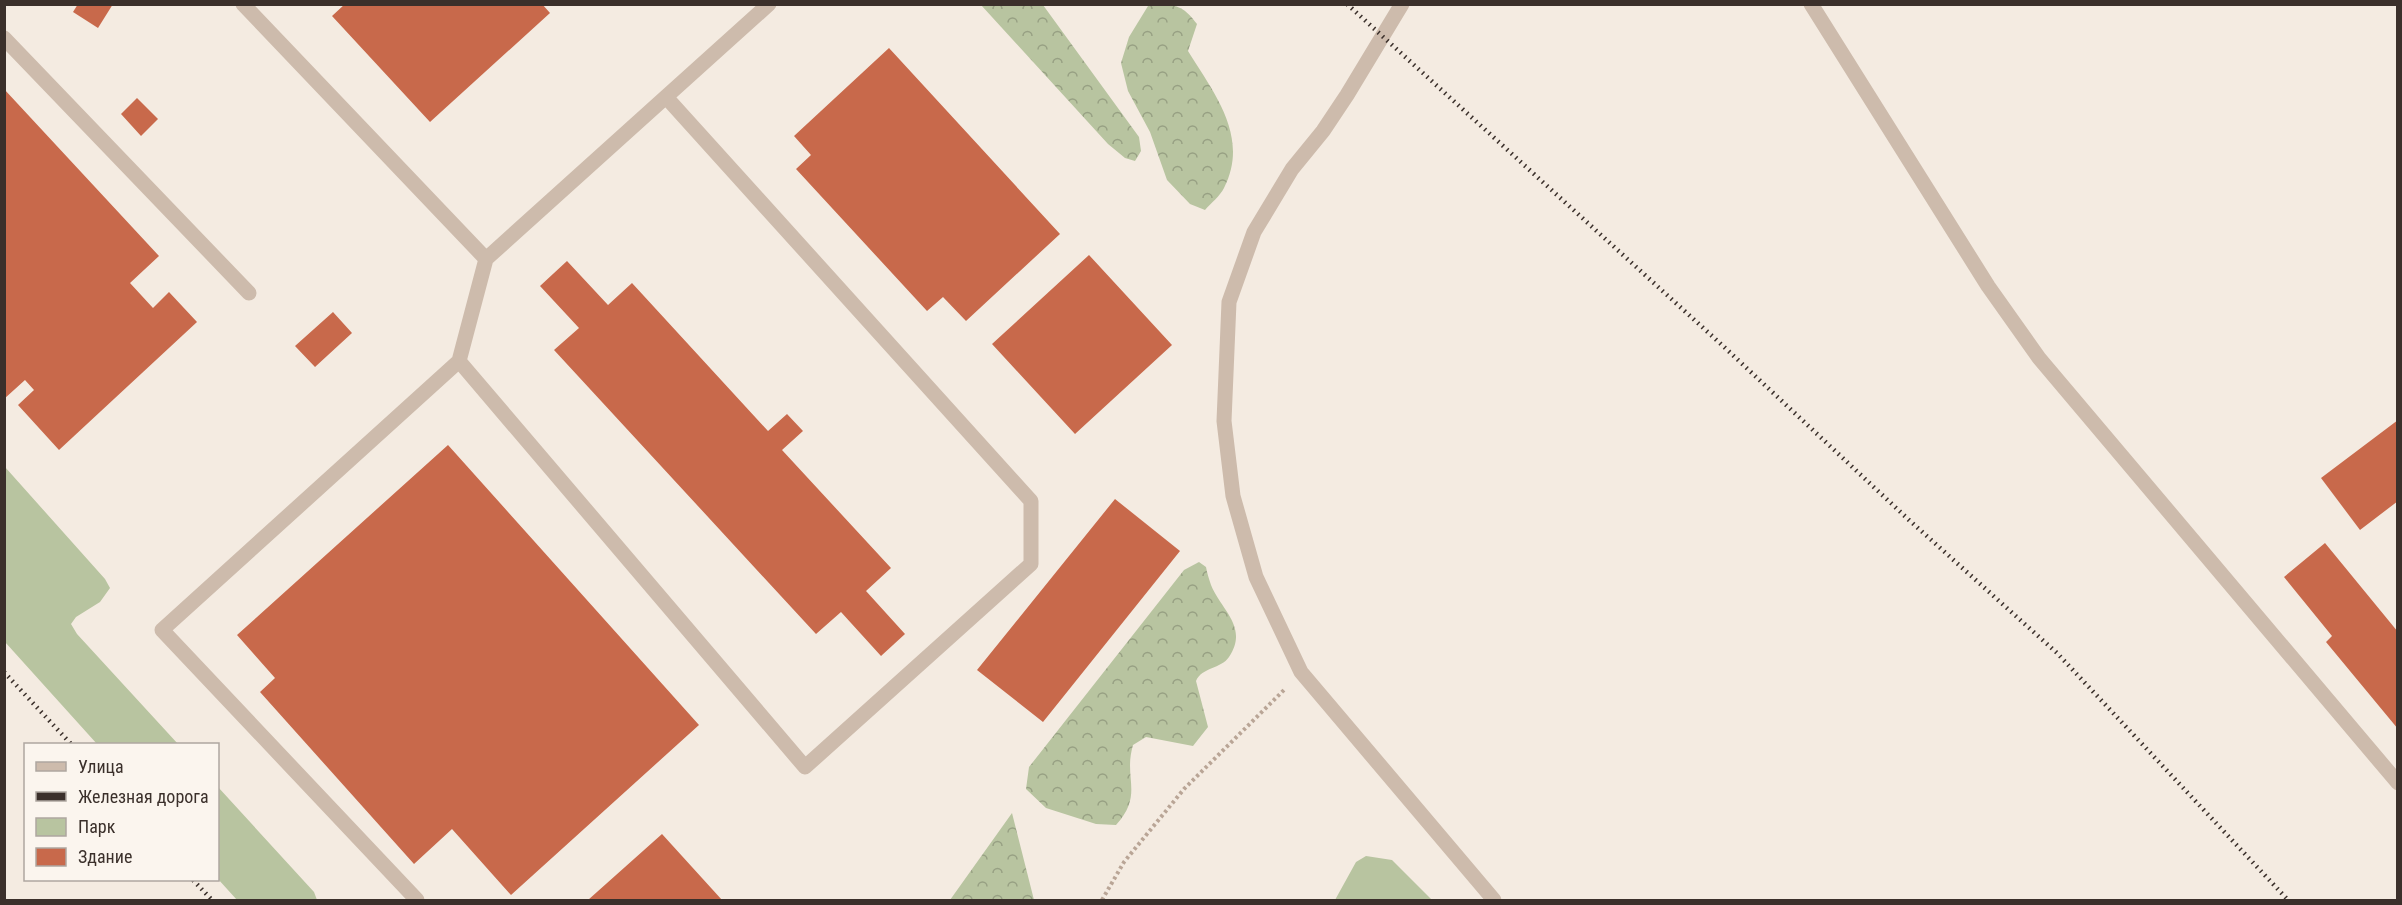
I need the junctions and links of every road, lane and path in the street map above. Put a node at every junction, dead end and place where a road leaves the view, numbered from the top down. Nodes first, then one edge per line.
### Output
1 (243, 4) edge
2 (769, 4) edge
3 (1402, 4) edge
4 (1810, 4) edge
5 (4, 38) edge
6 (666, 97) junction
7 (486, 259) junction
8 (249, 293) dead end
9 (459, 361) junction
10 (1301, 672) junction
11 (2397, 783) edge
12 (417, 900) edge
13 (1102, 900) edge
14 (1494, 900) edge

1 - 7 street
2 - 6 street
3 - 10 street
4 - 11 street
5 - 8 street
6 - 7 street
6 - 9 street
7 - 9 street
9 - 12 street
10 - 13 path
10 - 14 street

